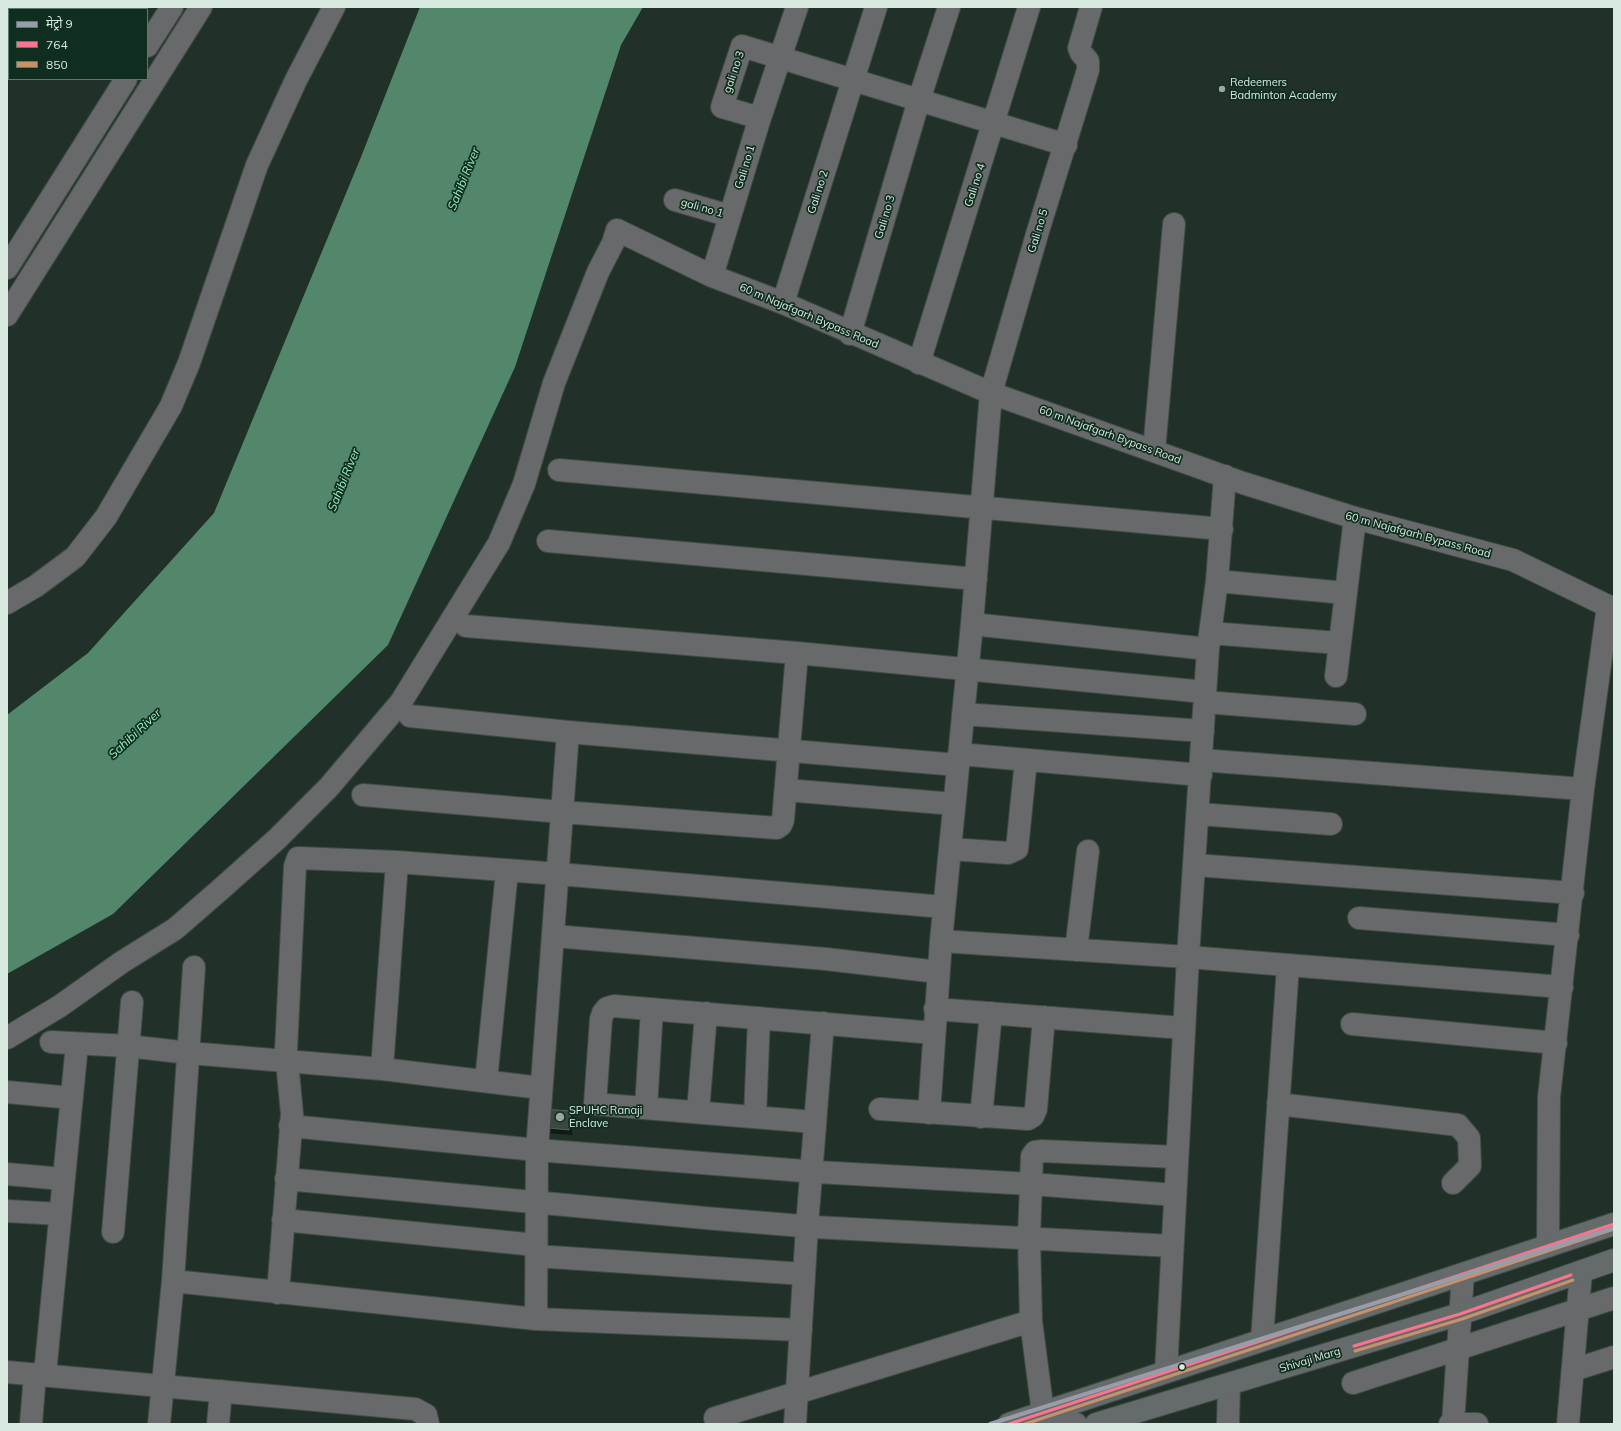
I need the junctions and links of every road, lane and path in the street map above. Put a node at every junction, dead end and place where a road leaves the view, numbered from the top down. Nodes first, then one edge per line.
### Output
1 (172, 7) edge
2 (201, 7) edge
3 (334, 7) edge
4 (797, 7) edge
5 (876, 7) edge
6 (949, 7) edge
7 (1029, 7) edge
8 (1091, 7) edge
9 (148, 44) edge
10 (780, 59) junction
11 (125, 80) edge
12 (854, 80) junction
13 (920, 100) junction
14 (760, 118) junction
15 (994, 123) junction
16 (1066, 145) junction
17 (674, 200) dead end
18 (730, 216) junction
19 (1174, 224) dead end
20 (7, 268) edge
21 (712, 276) junction
22 (783, 303) junction
23 (7, 315) edge
24 (850, 334) junction
25 (919, 363) junction
26 (991, 393) junction
27 (1154, 451) junction
28 (559, 470) dead end
29 (1225, 476) junction
30 (982, 508) junction
31 (1354, 518) junction
32 (1222, 529) junction
33 (548, 541) dead end
34 (976, 579) junction
35 (1217, 581) junction
36 (1345, 592) junction
37 (7, 603) edge
38 (1611, 608) edge
39 (972, 624) junction
40 (466, 626) dead end
41 (1209, 641) junction
42 (1339, 642) junction
43 (797, 653) junction
44 (968, 670) junction
45 (1336, 676) dead end
46 (1205, 697) junction
47 (963, 714) junction
48 (1355, 714) dead end
49 (410, 716) dead end
50 (1203, 731) junction
51 (568, 732) junction
52 (789, 752) junction
53 (959, 759) junction
54 (1026, 760) junction
55 (1201, 767) junction
56 (1583, 789) junction
57 (786, 790) junction
58 (363, 795) dead end
59 (954, 804) junction
60 (562, 812) junction
61 (1199, 814) junction
62 (1331, 824) dead end
63 (950, 849) junction
64 (1088, 851) dead end
65 (397, 862) junction
66 (1195, 865) junction
67 (507, 871) junction
68 (558, 874) junction
69 (1573, 892) junction
70 (944, 907) junction
71 (1359, 918) dead end
72 (1568, 935) junction
73 (554, 936) junction
74 (941, 941) junction
75 (1076, 950) junction
76 (1188, 957) junction
77 (1288, 966) junction
78 (194, 967) dead end
79 (938, 972) junction
80 (1562, 987) junction
81 (132, 1002) dead end
82 (652, 1009) junction
83 (935, 1009) junction
84 (706, 1013) junction
85 (991, 1013) junction
86 (1044, 1017) junction
87 (759, 1018) junction
88 (823, 1023) junction
89 (1352, 1024) dead end
90 (1183, 1028) junction
91 (934, 1033) junction
92 (7, 1038) edge
93 (50, 1042) dead end
94 (1556, 1043) junction
95 (77, 1044) junction
96 (128, 1046) junction
97 (189, 1053) junction
98 (286, 1061) junction
99 (382, 1068) junction
100 (486, 1081) junction
101 (541, 1088) junction
102 (7, 1092) edge
103 (72, 1098) junction
104 (1278, 1104) junction
105 (646, 1108) junction
106 (880, 1109) dead end
107 (698, 1112) junction
108 (929, 1113) junction
109 (1034, 1113) junction
110 (755, 1117) junction
111 (981, 1117) junction
112 (814, 1122) junction
113 (290, 1126) junction
114 (537, 1150) junction
115 (1176, 1157) junction
116 (1031, 1159) junction
117 (811, 1172) junction
118 (7, 1174) edge
119 (64, 1179) junction
120 (286, 1179) junction
121 (1453, 1183) dead end
122 (1031, 1184) junction
123 (1175, 1196) junction
124 (537, 1202) junction
125 (7, 1211) edge
126 (60, 1214) junction
127 (283, 1220) junction
128 (1614, 1224) edge
129 (806, 1226) junction
130 (112, 1232) dead end
131 (1029, 1238) junction
132 (1172, 1246) junction
133 (1548, 1246) junction
134 (536, 1250) junction
135 (1614, 1260) edge
136 (1581, 1272) junction
137 (804, 1274) junction
138 (1462, 1274) junction
139 (173, 1281) junction
140 (278, 1293) junction
141 (1614, 1298) edge
142 (1578, 1309) junction
143 (1460, 1314) junction
144 (536, 1319) junction
145 (1031, 1321) junction
146 (801, 1330) junction
147 (1262, 1340) junction
148 (1457, 1349) junction
149 (1614, 1357) edge
150 (1573, 1370) junction
151 (7, 1372) edge
152 (1166, 1372) junction
153 (40, 1374) junction
154 (1353, 1383) dead end
155 (1229, 1384) junction
156 (163, 1385) junction
157 (221, 1391) junction
158 (797, 1392) junction
159 (1043, 1413) junction
160 (715, 1418) dead end
161 (31, 1424) edge
162 (159, 1424) edge
163 (218, 1424) edge
164 (428, 1424) edge
165 (794, 1424) edge
166 (1009, 1424) edge
167 (1076, 1424) edge
168 (1096, 1424) edge
169 (1228, 1424) edge
170 (1452, 1424) edge
171 (1477, 1424) edge
172 (1568, 1424) edge

1 - 9 street
2 - 23 street
3 - 37 street
4 - 10 street, Gali no 1
5 - 12 street, Gali no 2
6 - 13 street, Gali no 3
7 - 15 street, Gali no 4
8 - 16 street, Gali no 5
10 - 12 street
10 - 14 street, Gali no 1
10 - 14 street, gali no 3
11 - 20 street
12 - 13 street
12 - 22 street, Gali no 2
13 - 15 street
13 - 24 street, Gali no 3
14 - 18 street, Gali no 1
15 - 16 street
15 - 25 street, Gali no 4
16 - 26 street, Gali no 5
17 - 18 street, gali no 1
18 - 21 street, Gali no 1
19 - 27 street
21 - 22 street, 60 m Najafgarh Bypass Road
21 - 92 street, 60 m Najafgarh Bypass Road
22 - 24 street, 60 m Najafgarh Bypass Road
24 - 25 street, 60 m Najafgarh Bypass Road
25 - 26 street, 60 m Najafgarh Bypass Road
26 - 27 street, 60 m Najafgarh Bypass Road
26 - 30 street, Gali no 5
27 - 29 street, 60 m Najafgarh Bypass Road
28 - 30 street
29 - 31 street, 60 m Najafgarh Bypass Road
29 - 32 street
30 - 32 street
30 - 34 street, Gali no 5
31 - 36 street
31 - 38 street, 60 m Najafgarh Bypass Road
32 - 35 street
33 - 34 street
34 - 39 street, Gali no 5
35 - 36 street
35 - 41 street
36 - 42 street
38 - 56 street
39 - 41 street
39 - 44 street, Gali no 5
40 - 43 street
41 - 42 street
41 - 46 street
42 - 45 street
43 - 44 street
43 - 52 street
44 - 46 street
44 - 47 street, Gali no 5
46 - 48 street
46 - 50 street
47 - 50 street
47 - 53 street, Gali no 5
49 - 51 street
50 - 55 street
51 - 52 street
51 - 60 street
52 - 53 street
52 - 57 street
53 - 54 street
53 - 59 street, Gali no 5
54 - 55 street
54 - 63 street
55 - 56 street
55 - 61 street
56 - 69 street
57 - 59 street
57 - 60 street
58 - 60 street
59 - 63 street, Gali no 5
60 - 68 street
61 - 62 street
61 - 66 street
63 - 70 street, Gali no 5
64 - 75 street
65 - 67 street
65 - 98 street
65 - 99 street
66 - 69 street
66 - 76 street
67 - 68 street
67 - 100 street
68 - 70 street
68 - 73 street
69 - 72 street
70 - 74 street, Gali no 5
71 - 72 street
72 - 80 street
73 - 79 street
73 - 101 street
74 - 75 street
74 - 79 street, Gali no 5
75 - 76 street
76 - 77 street
76 - 90 street
77 - 80 street
77 - 104 street
78 - 97 street
79 - 83 street, Gali no 5
80 - 94 street
81 - 96 street
82 - 84 street
82 - 105 street
82 - 105 street
83 - 85 street
83 - 91 street, Gali no 5
84 - 87 street
84 - 107 street
85 - 86 street
85 - 111 street
86 - 90 street
86 - 109 street
87 - 88 street
87 - 110 street
88 - 91 street
88 - 112 street
89 - 94 street
90 - 115 street
91 - 108 street, Gali no 5
93 - 95 street
94 - 133 street
95 - 96 street
95 - 103 street
96 - 97 street
96 - 130 street
97 - 98 street
97 - 139 street
98 - 99 street
98 - 113 street
99 - 100 street
100 - 101 street
101 - 114 street
102 - 103 street
103 - 119 street
104 - 121 street
104 - 147 street
105 - 107 street
106 - 108 street
107 - 110 street
108 - 111 street
109 - 111 street
109 - 116 street
110 - 112 street
112 - 117 street
113 - 114 street
113 - 120 street
114 - 117 street
114 - 124 street
115 - 116 street
115 - 123 street
116 - 122 street
117 - 122 street
117 - 129 street
118 - 119 street
119 - 126 street
120 - 124 street
120 - 127 street
122 - 123 street
122 - 131 street
123 - 132 street
124 - 129 street
124 - 134 street
125 - 126 street
126 - 153 street
127 - 134 street
127 - 140 street
128 - 133 main road
129 - 131 street
129 - 137 street
131 - 132 street
131 - 145 street
132 - 152 street
133 - 138 main road
134 - 137 street
134 - 144 street
135 - 136 main road, Shivaji Marg
136 - 142 street
136 - 143 main road, Shivaji Marg
137 - 146 street
138 - 143 street
138 - 147 main road
139 - 140 street
139 - 156 street
140 - 144 street
141 - 142 street
142 - 148 street
142 - 150 street
143 - 148 street
143 - 155 main road, Shivaji Marg
144 - 146 street
145 - 158 street
145 - 159 street
146 - 158 street
147 - 152 main road
148 - 154 street
148 - 170 street
149 - 150 street
150 - 172 street
151 - 153 street
152 - 159 main road
153 - 156 street
153 - 161 street
155 - 168 main road, Shivaji Marg
155 - 169 street
156 - 157 street
156 - 162 street
157 - 163 street
157 - 164 street
158 - 160 street
158 - 165 street
159 - 166 main road
159 - 167 street
170 - 171 street

